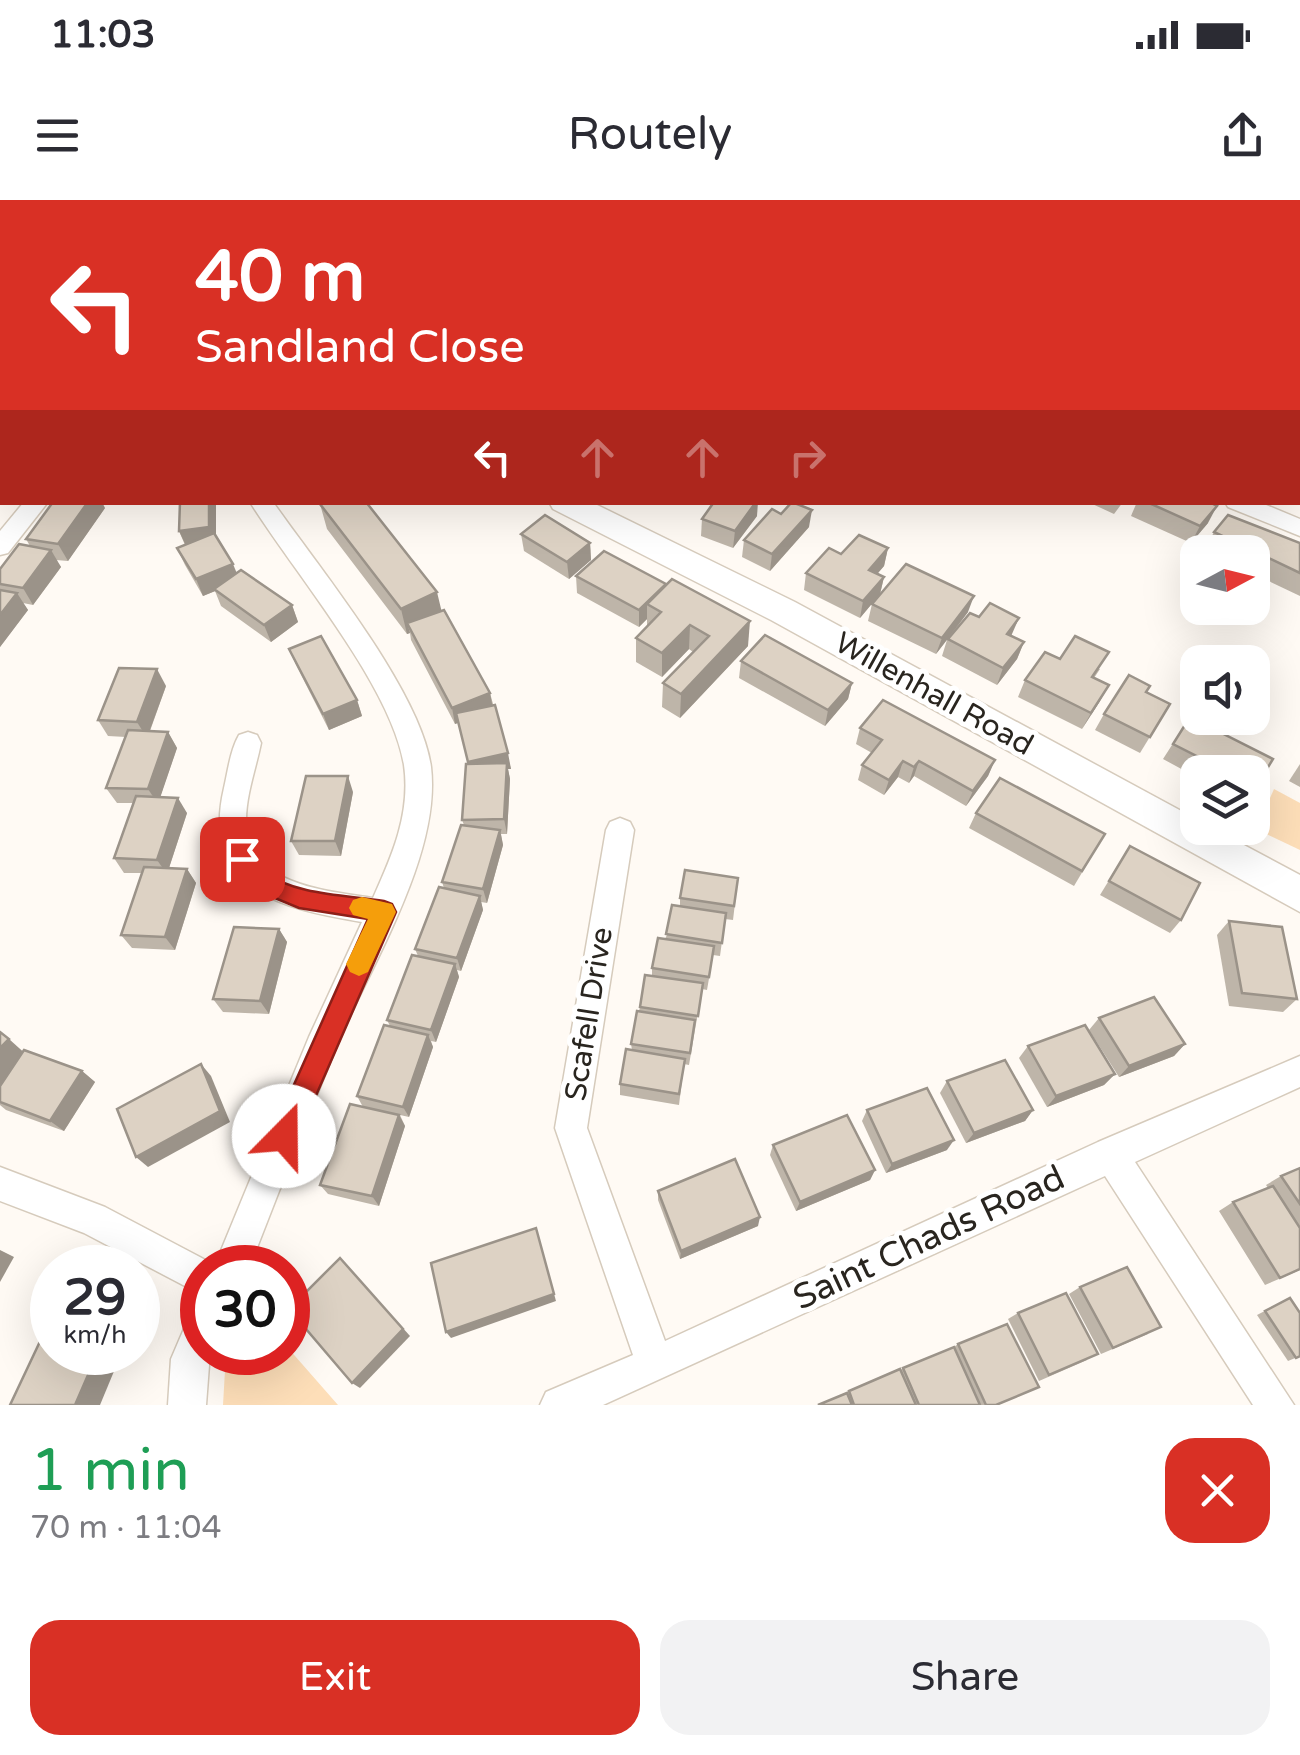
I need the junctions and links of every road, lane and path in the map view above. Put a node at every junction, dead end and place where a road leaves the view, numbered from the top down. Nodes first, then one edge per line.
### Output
1 (35, 505) edge
2 (263, 505) edge
3 (570, 505) edge
4 (1243, 505) edge
5 (1300, 528) edge
6 (0, 547) edge
7 (248, 743) dead end
8 (620, 830) dead end
9 (1300, 895) edge
10 (384, 912) junction
11 (1300, 1071) edge
12 (1110, 1154) junction
13 (0, 1184) edge
14 (240, 1245) edge
15 (180, 1265) edge
16 (655, 1365) junction
17 (188, 1375) edge
18 (187, 1405) edge
19 (559, 1405) edge
20 (1275, 1405) edge

1 - 6 street
2 - 10 street
3 - 9 main road, Willenhall Road
4 - 5 street
7 - 10 street
8 - 16 street, Scafell Drive
10 - 14 street
11 - 12 street, Saint Chads Road
12 - 16 street, Saint Chads Road
12 - 20 street
13 - 15 street
16 - 19 street, Saint Chads Road
17 - 18 street

